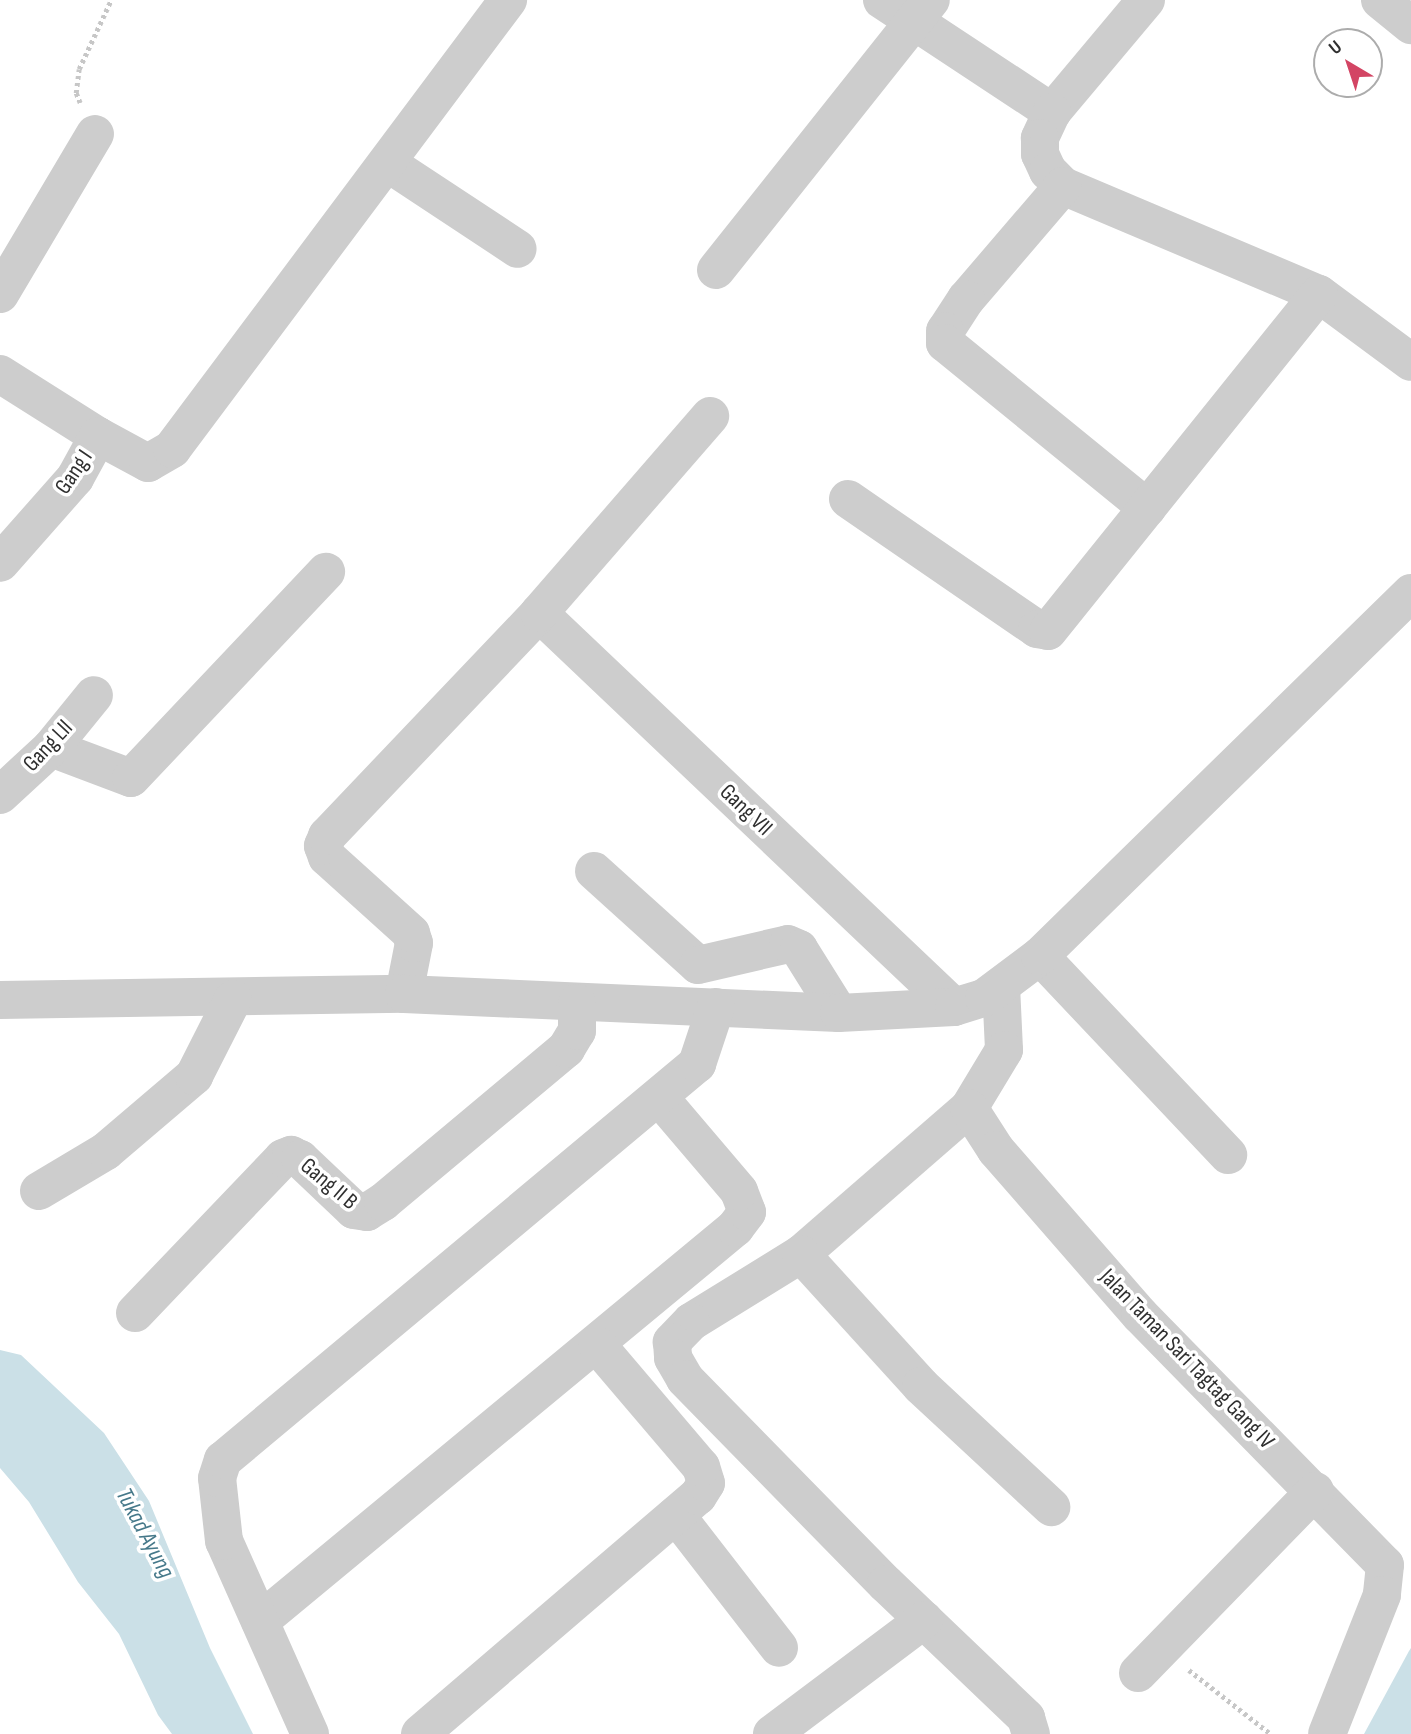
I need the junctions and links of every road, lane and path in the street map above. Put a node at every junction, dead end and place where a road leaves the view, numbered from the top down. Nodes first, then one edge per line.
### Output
1 (111, 0) edge
2 (508, 0) edge
3 (882, 0) edge
4 (1146, 0) edge
5 (1380, 0) edge
6 (922, 12) edge
7 (1411, 25) edge
8 (1052, 112) junction
9 (95, 134) joint
10 (389, 164) junction
11 (1063, 186) junction
12 (518, 249) dead end
13 (716, 270) dead end
14 (0, 294) edge
15 (1319, 294) junction
16 (1411, 362) edge
17 (0, 374) edge
18 (710, 416) dead end
19 (98, 436) junction
20 (848, 499) dead end
21 (1147, 508) junction
22 (0, 563) edge
23 (326, 572) dead end
24 (1411, 593) edge
25 (539, 612) junction
26 (94, 695) dead end
27 (51, 748) junction
28 (0, 795) edge
29 (594, 871) dead end
30 (1040, 956) junction
31 (1002, 986) junction
32 (404, 994) junction
33 (233, 999) junction
34 (0, 1000) edge
35 (577, 1003) junction
36 (716, 1007) junction
37 (954, 1007) junction
38 (839, 1013) junction
39 (659, 1097) junction
40 (969, 1108) junction
41 (1228, 1155) dead end
42 (39, 1191) dead end
43 (801, 1254) junction
44 (135, 1313) dead end
45 (597, 1345) junction
46 (1315, 1491) junction
47 (1051, 1507) dead end
48 (676, 1515) junction
49 (924, 1620) junction
50 (260, 1621) junction
51 (779, 1648) dead end
52 (1149, 1660) joint
53 (310, 1734) edge
54 (420, 1734) edge
55 (772, 1734) edge
56 (1031, 1734) edge
57 (1271, 1734) edge
58 (1327, 1734) edge

1 - 9 path
2 - 10 street
3 - 6 street
4 - 8 street
5 - 7 street
6 - 8 street
6 - 13 street
8 - 11 street
9 - 14 street
10 - 12 street
10 - 19 street
11 - 15 street
11 - 21 street
15 - 16 street
15 - 21 street
17 - 19 street, Gang I
18 - 25 street
19 - 22 street, Gang I
20 - 21 street
23 - 27 street
24 - 30 street
25 - 32 street
25 - 37 street, Gang VII
26 - 27 street, Gang Lll
27 - 28 street, Gang Lll
29 - 38 street
30 - 31 street
30 - 41 street
31 - 37 street
31 - 40 street
32 - 33 street
32 - 35 street
33 - 34 street
33 - 42 street
35 - 36 street
35 - 44 street, Gang II B
36 - 38 street
36 - 39 street
37 - 38 street
39 - 45 street
39 - 50 street
40 - 43 street
40 - 46 street, Jalan Taman Sari Tagtag Gang IV
43 - 47 street
43 - 49 street
45 - 48 street
45 - 50 street
46 - 52 street
46 - 58 street, Jalan Taman Sari Tagtag Gang IV
48 - 51 street
48 - 54 street
49 - 55 street
49 - 56 street
50 - 53 street
52 - 57 path

